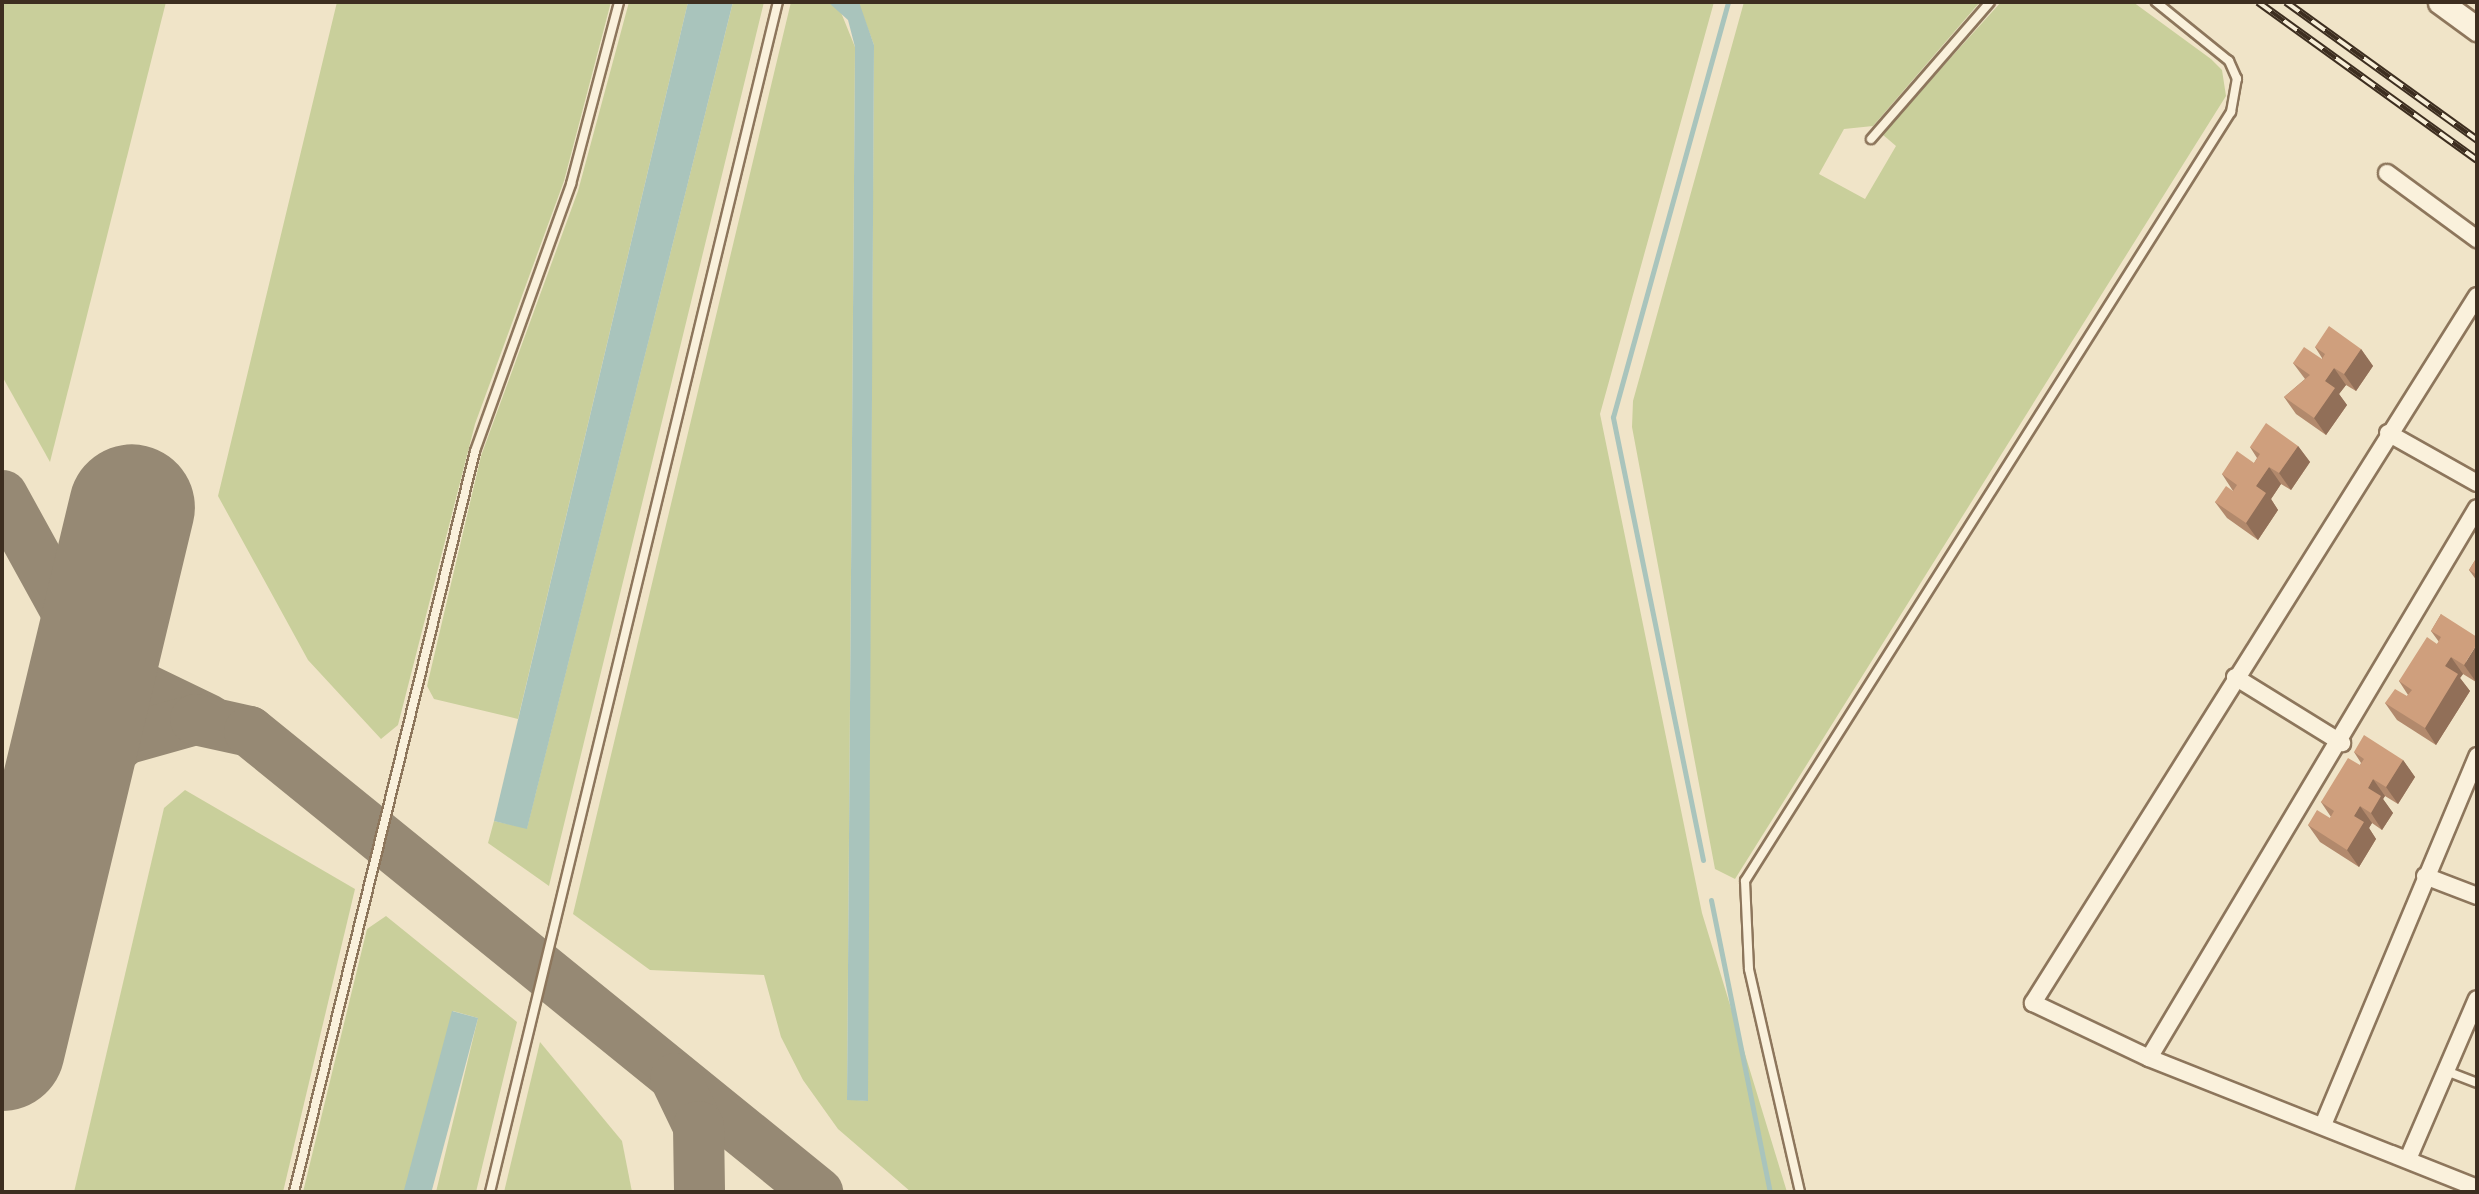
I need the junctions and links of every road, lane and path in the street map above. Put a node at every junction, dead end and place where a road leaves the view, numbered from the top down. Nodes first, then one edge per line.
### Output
1 (619, 2) edge
2 (778, 2) edge
3 (1990, 2) edge
4 (2156, 2) edge
5 (2440, 2) edge
6 (2471, 17) edge
7 (1871, 139) dead end
8 (2387, 173) dead end
9 (2477, 239) edge
10 (2477, 296) edge
11 (2388, 433) junction
12 (2477, 483) edge
13 (2477, 508) edge
14 (2235, 677) junction
15 (2342, 743) junction
16 (2477, 756) edge
17 (2425, 876) junction
18 (2477, 896) edge
19 (2477, 999) edge
20 (2149, 1058) junction
21 (2446, 1070) junction
22 (2477, 1083) edge
23 (2323, 1125) junction
24 (2408, 1159) junction
25 (2477, 1188) edge
26 (294, 1192) edge
27 (490, 1192) edge
28 (1800, 1192) edge

1 - 26 lane
2 - 27 lane
3 - 7 lane
4 - 28 lane
5 - 6 street
8 - 9 street
10 - 11 street
11 - 12 street
11 - 14 street
13 - 15 street
14 - 15 street
14 - 20 street
15 - 20 street
16 - 17 street
17 - 18 street
17 - 23 street
19 - 21 street
20 - 23 street
21 - 22 lane
21 - 24 street
23 - 24 street
24 - 25 street

